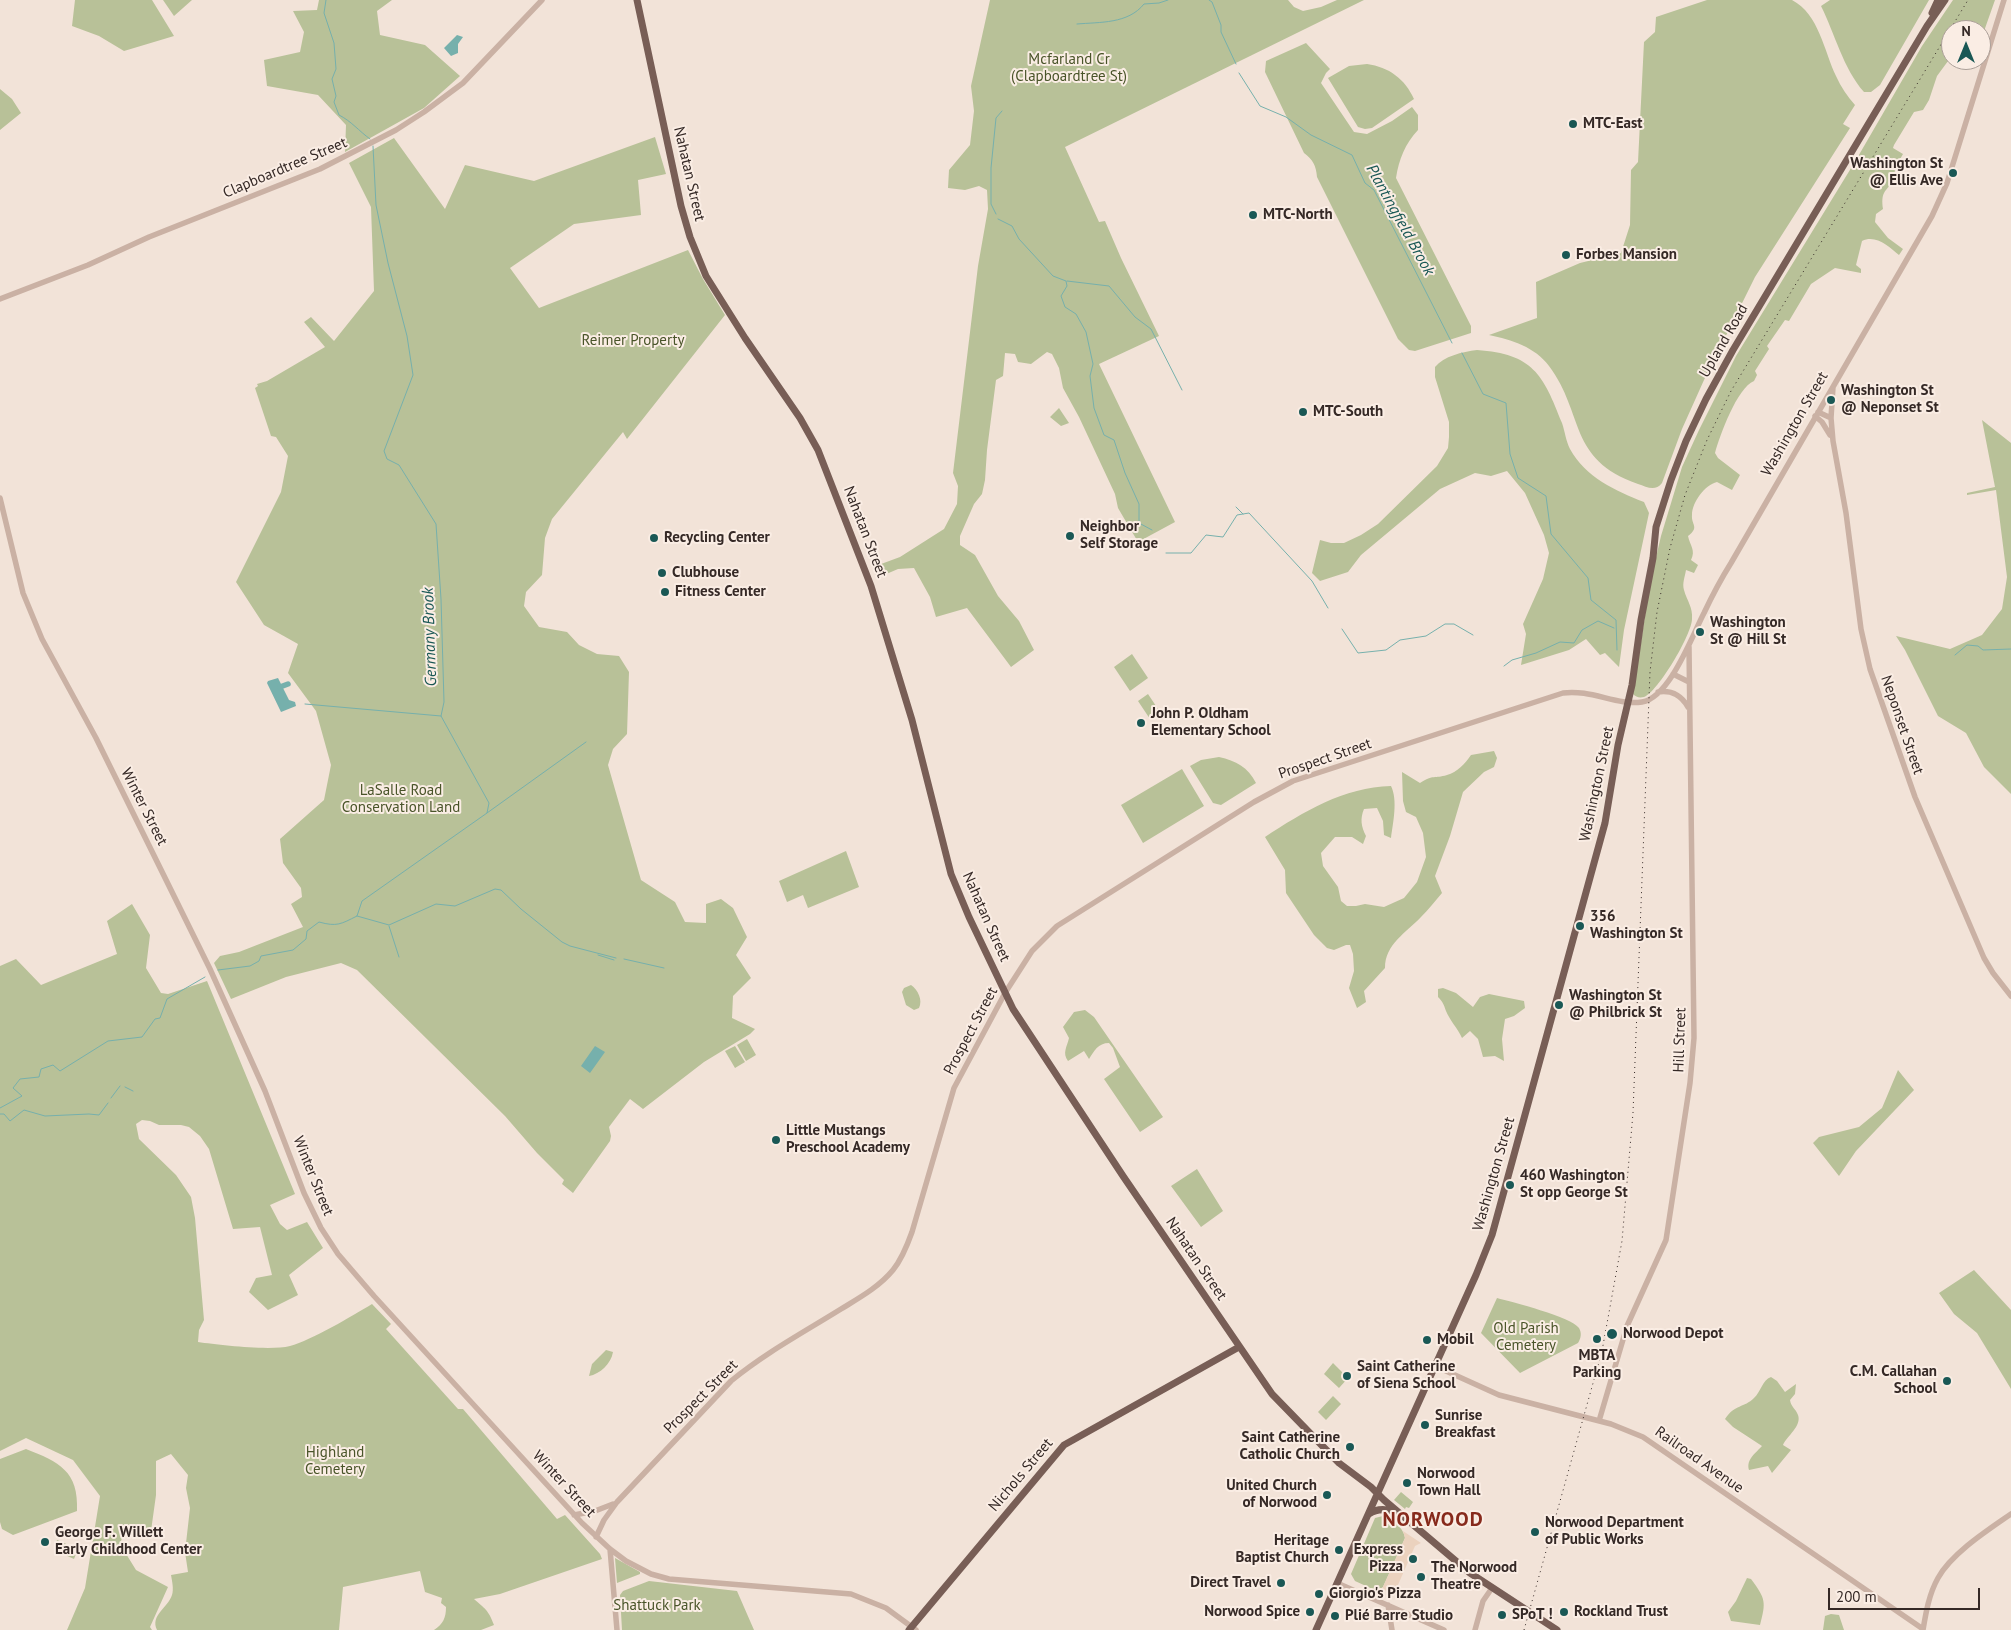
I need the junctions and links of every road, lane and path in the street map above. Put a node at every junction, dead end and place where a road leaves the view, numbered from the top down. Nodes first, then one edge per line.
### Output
1 (542, 0) edge
2 (637, 0) edge
3 (1938, 0) edge
4 (1946, 0) edge
5 (2004, 0) edge
6 (1927, 26) junction
7 (0, 299) edge
8 (1834, 385) junction
9 (1816, 414) junction
10 (1831, 418) junction
11 (1833, 441) junction
12 (0, 498) edge
13 (1689, 646) junction
14 (1673, 674) junction
15 (1689, 682) junction
16 (1658, 692) junction
17 (1628, 703) junction
18 (1690, 709) junction
19 (1005, 993) junction
20 (2011, 996) edge
21 (1239, 1347) junction
22 (1435, 1366) junction
23 (1599, 1421) junction
24 (1378, 1493) junction
25 (617, 1502) junction
26 (2011, 1514) edge
27 (574, 1515) junction
28 (1401, 1515) junction
29 (1367, 1516) junction
30 (596, 1537) junction
31 (610, 1549) junction
32 (1337, 1583) junction
33 (1492, 1588) junction
34 (1388, 1605) junction
35 (913, 1629) edge
36 (617, 1630) edge
37 (1316, 1630) edge
38 (1392, 1630) edge
39 (1444, 1630) edge
40 (1475, 1630) edge
41 (1557, 1630) edge
42 (1923, 1630) edge

1 - 7 street, Clapboardtree Street
2 - 19 main road, Nahatan Street
3 - 6 main road, Upland Road
4 - 6 main road, Upland Road
5 - 8 street, Washington Street
6 - 17 main road, Upland Road
8 - 9 street, Washington Street
8 - 10 street, Neponset Street
9 - 10 street
9 - 11 street, Neponset Street
9 - 13 street, Washington Street
10 - 11 street, Neponset Street
11 - 20 street, Neponset Street
12 - 27 street, Winter Street
13 - 14 street, Washington Street
13 - 15 street, Hill Street
14 - 15 street
14 - 16 street, Washington Street
15 - 18 street, Hill Street
16 - 17 street, Washington Street
16 - 18 street
17 - 19 street, Prospect Street
17 - 22 main road, Washington Street
18 - 23 street, Hill Street
19 - 21 main road, Nahatan Street
19 - 25 street, Prospect Street
21 - 24 main road, Nahatan Street
21 - 35 main road, Nichols Street
22 - 23 street, Railroad Avenue
22 - 24 main road, Washington Street
23 - 42 street, Railroad Avenue
24 - 28 main road, Nahatan Street
24 - 29 main road, Washington Street
25 - 27 street, Prospect Street
25 - 30 street, Prospect Street
26 - 42 street
27 - 30 street, Winter Street
28 - 29 main road
28 - 33 main road, Nahatan Street
29 - 32 main road, Washington Street
30 - 31 street, Winter Street
31 - 35 street, Winter Street
31 - 36 street
32 - 34 street
32 - 37 main road, Washington Street
33 - 40 street
33 - 41 main road, Nahatan Street
34 - 38 street
34 - 39 street

